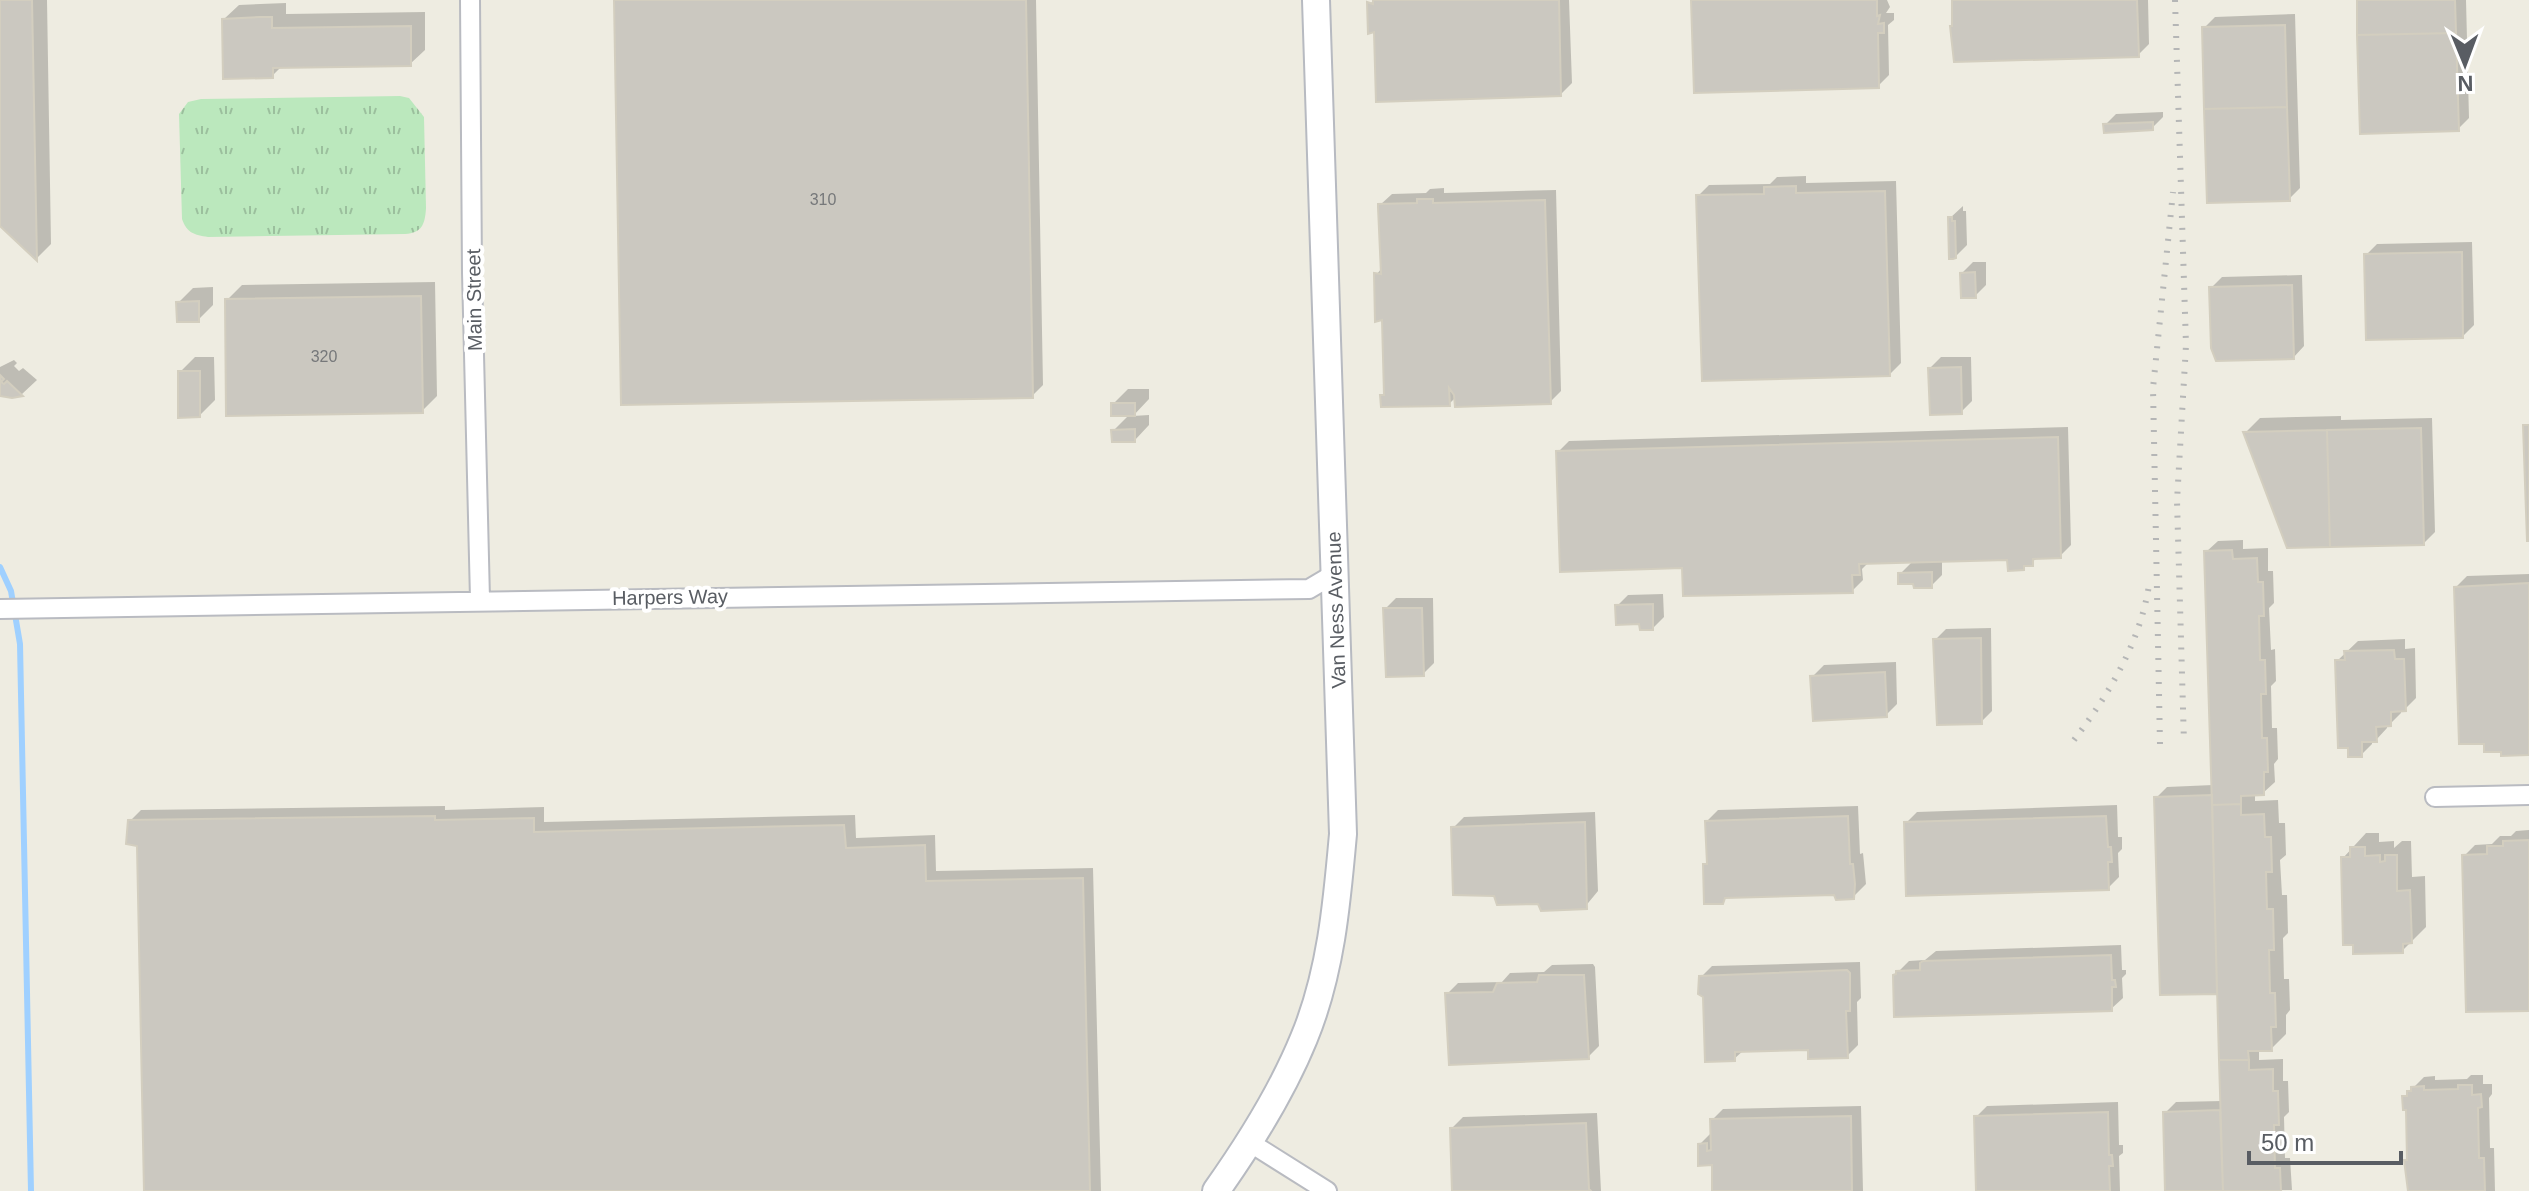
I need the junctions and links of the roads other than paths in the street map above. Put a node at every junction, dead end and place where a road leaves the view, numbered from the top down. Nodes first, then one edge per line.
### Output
1 (470, 0) edge
2 (1316, 0) edge
3 (1336, 573) junction
4 (480, 599) junction
5 (0, 609) edge
6 (2529, 795) edge
7 (2435, 797) dead end
8 (1249, 1142) junction
9 (1216, 1191) edge
10 (1327, 1191) edge

1 - 4 street, Main Street
2 - 3 main road, Van Ness Avenue
3 - 4 street, Harpers Way
3 - 8 main road, Van Ness Avenue
4 - 5 street, Harpers Way
6 - 7 street
8 - 9 main road, Van Ness Avenue
8 - 10 street

